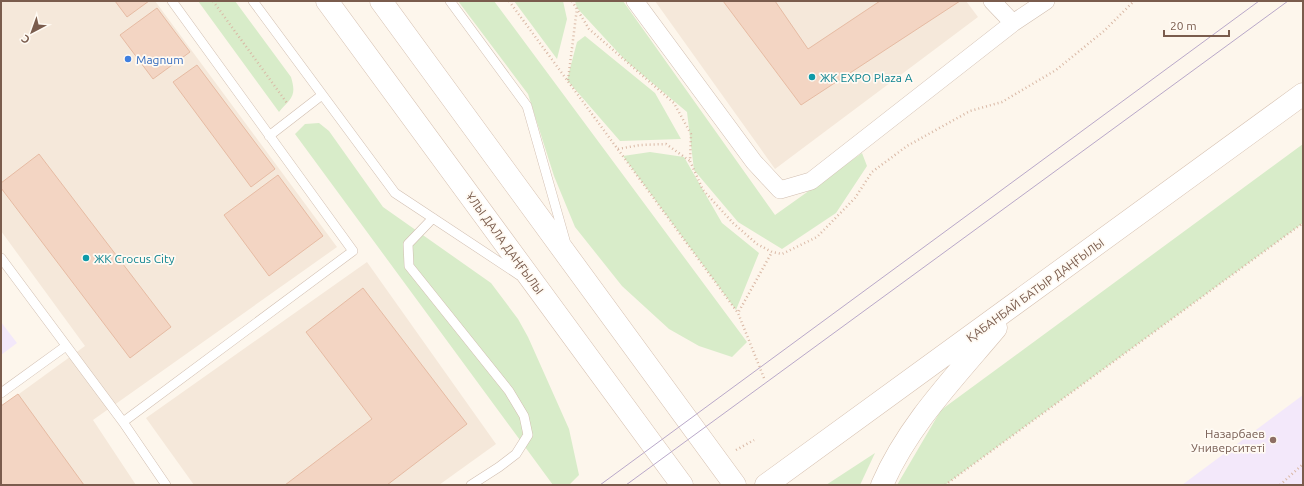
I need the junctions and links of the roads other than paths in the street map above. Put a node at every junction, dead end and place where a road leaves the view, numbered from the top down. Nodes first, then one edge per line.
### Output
1 (172, 1) edge
2 (253, 1) edge
3 (327, 1) edge
4 (381, 1) edge
5 (450, 1) edge
6 (635, 1) edge
7 (992, 1) edge
8 (1046, 1) edge
9 (1013, 23) junction
10 (1303, 94) edge
11 (322, 95) junction
12 (269, 136) junction
13 (433, 218) junction
14 (1, 258) edge
15 (570, 261) junction
16 (536, 286) junction
17 (1019, 301) junction
18 (66, 346) junction
19 (1, 393) edge
20 (123, 422) junction
21 (166, 485) edge
22 (471, 485) edge
23 (682, 485) edge
24 (734, 485) edge
25 (766, 485) edge
26 (882, 485) edge

1 - 12 lane
2 - 11 lane
3 - 16 main road, ҰЛЫ ДАЛА ДАҢҒЫЛЫ
4 - 15 main road
5 - 15 lane
6 - 9 street
7 - 9 street
8 - 9 street
10 - 17 main road, ҚАБАНБАЙ БАТЫР ДАҢҒЫЛЫ
11 - 12 lane
11 - 13 lane
12 - 20 lane
13 - 16 lane
13 - 22 lane
14 - 18 lane
15 - 24 main road
16 - 23 main road, ҰЛЫ ДАЛА ДАҢҒЫЛЫ
17 - 25 main road, ҚАБАНБАЙ БАТЫР ДАҢҒЫЛЫ
17 - 26 main road
18 - 19 lane
18 - 20 lane
20 - 21 lane

